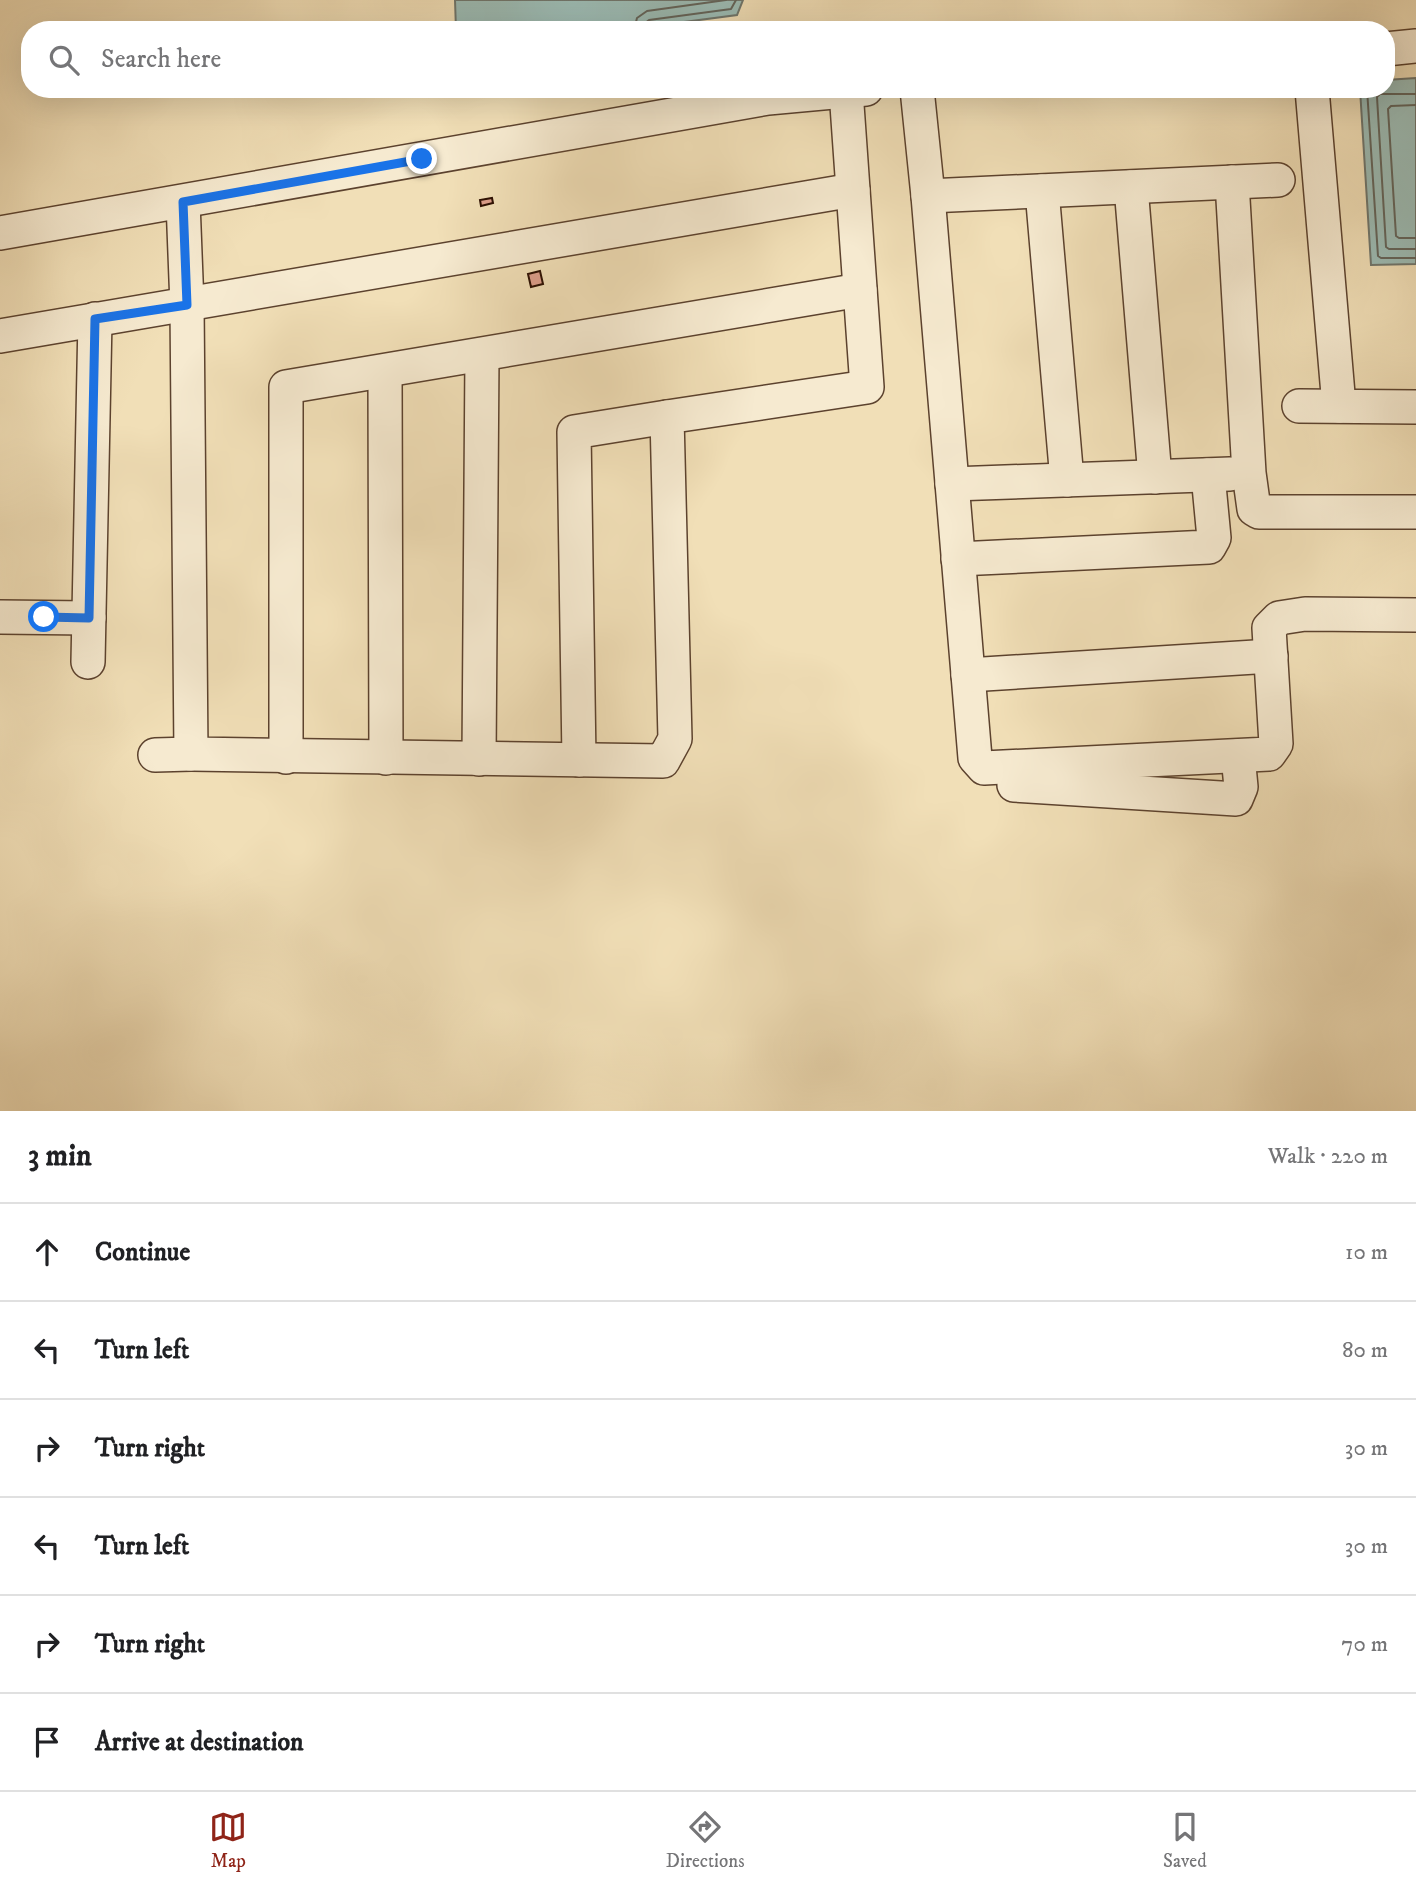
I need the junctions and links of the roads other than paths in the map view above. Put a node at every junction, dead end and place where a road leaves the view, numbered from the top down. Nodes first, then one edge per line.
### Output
1 (1416, 46) edge
2 (1395, 47) edge
3 (768, 98) edge
4 (856, 98) edge
5 (918, 98) edge
6 (1313, 98) edge
7 (1278, 180) dead end
8 (1233, 182) junction
9 (1131, 187) junction
10 (853, 190) junction
11 (1041, 191) junction
12 (928, 196) junction
13 (183, 202) junction
14 (0, 233) edge
15 (860, 290) junction
16 (187, 305) junction
17 (95, 319) junction
18 (0, 336) edge
19 (482, 355) junction
20 (385, 372) junction
21 (1299, 406) dead end
22 (1339, 406) junction
23 (1416, 407) edge
24 (667, 417) junction
25 (1249, 473) junction
26 (1208, 475) junction
27 (1155, 477) junction
28 (1067, 480) junction
29 (952, 484) junction
30 (1416, 512) edge
31 (958, 559) junction
32 (1416, 615) edge
33 (0, 617) edge
34 (89, 618) junction
35 (1271, 656) junction
36 (88, 662) dead end
37 (968, 675) junction
38 (191, 754) junction
39 (155, 755) dead end
40 (286, 757) junction
41 (386, 758) junction
42 (479, 759) junction
43 (579, 760) junction

1 - 2 street
3 - 13 street
4 - 10 street
5 - 12 street
6 - 22 street
7 - 8 street
8 - 9 street
8 - 25 street
9 - 11 street
9 - 27 street
10 - 15 street
10 - 16 street
11 - 12 street
11 - 28 street
12 - 29 street
13 - 14 street
13 - 16 street
15 - 19 street
15 - 24 street
16 - 17 street
16 - 38 street
17 - 18 street
17 - 34 street
19 - 20 street
19 - 42 street
20 - 40 street
20 - 41 street
21 - 22 street
22 - 23 street
24 - 43 street
24 - 43 street
25 - 26 street
25 - 30 street
26 - 27 street
26 - 31 street
27 - 28 street
28 - 29 street
29 - 31 street
31 - 37 street
32 - 35 street
33 - 34 street
34 - 36 street
35 - 37 street
35 - 37 street
38 - 39 street
38 - 40 street
40 - 41 street
41 - 42 street
42 - 43 street

